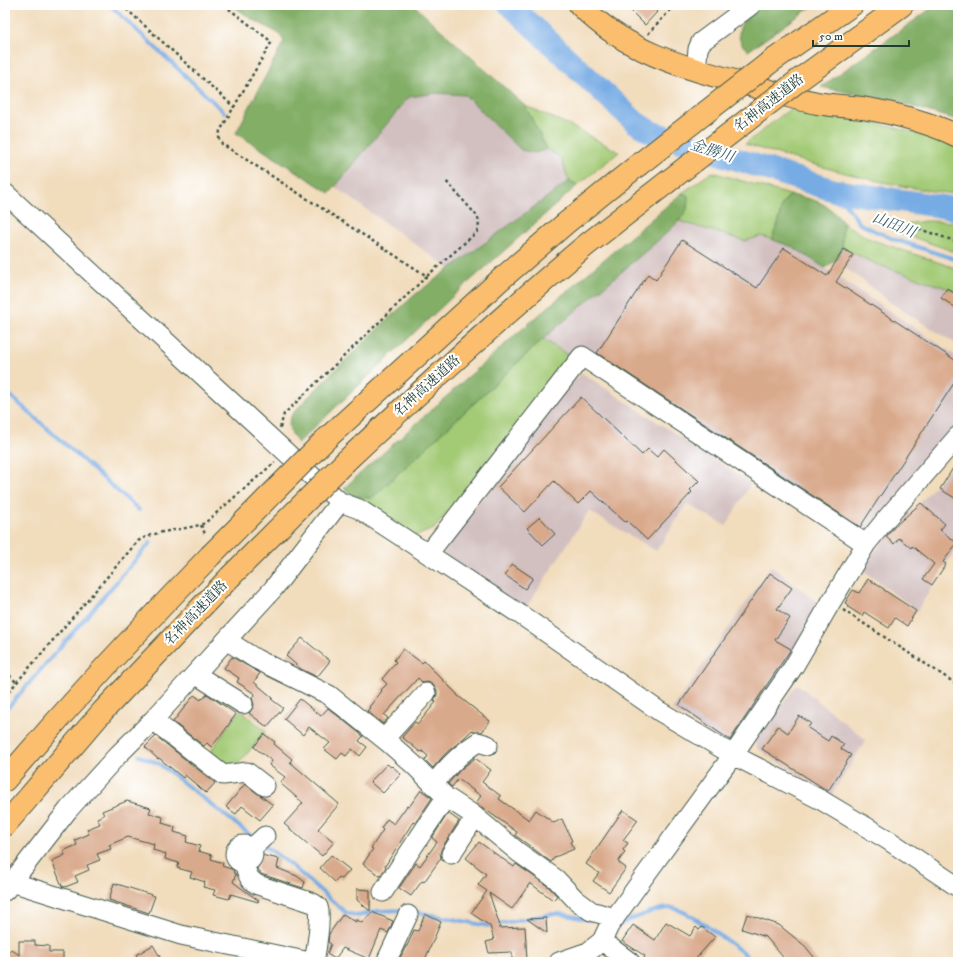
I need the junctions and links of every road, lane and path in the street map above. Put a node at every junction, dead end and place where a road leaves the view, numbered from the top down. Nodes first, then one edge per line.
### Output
1 (122, 5) edge
2 (224, 5) edge
3 (580, 5) edge
4 (675, 5) edge
5 (751, 5) edge
6 (852, 5) edge
7 (902, 5) edge
8 (648, 33) dead end
9 (696, 71) junction
10 (234, 107) junction
11 (958, 136) edge
12 (445, 180) dead end
13 (5, 193) edge
14 (919, 229) dead end
15 (958, 242) edge
16 (427, 276) junction
17 (958, 436) edge
18 (281, 447) junction
19 (340, 502) junction
20 (866, 544) junction
21 (428, 554) junction
22 (830, 602) junction
23 (226, 640) junction
24 (5, 672) edge
25 (195, 674) junction
26 (16, 682) junction
27 (958, 685) edge
28 (426, 693) dead end
29 (5, 696) edge
30 (243, 704) dead end
31 (153, 720) junction
32 (384, 739) junction
33 (488, 745) dead end
34 (733, 755) junction
35 (5, 780) edge
36 (433, 784) junction
37 (265, 786) dead end
38 (446, 797) junction
39 (475, 817) junction
40 (5, 825) edge
41 (265, 836) dead end
42 (451, 854) dead end
43 (7, 884) edge
44 (958, 887) edge
45 (383, 892) dead end
46 (408, 915) dead end
47 (615, 918) junction
48 (602, 942) junction
49 (310, 962) edge
50 (314, 962) edge
51 (386, 962) edge
52 (559, 962) edge
53 (630, 962) edge

1 - 10 path
2 - 10 path
3 - 9 main road
4 - 8 path
5 - 9 street
6 - 35 main road, 名神高速道路, bridge
7 - 40 main road, 名神高速道路, bridge
9 - 11 main road
10 - 16 path
12 - 16 path
13 - 18 street
14 - 15 path
16 - 18 path
17 - 20 street
18 - 19 street
18 - 26 path
19 - 21 street
19 - 23 street
20 - 21 street
20 - 22 street
21 - 34 street
22 - 27 path
22 - 34 street
23 - 25 street
23 - 32 street
24 - 26 path
25 - 30 street
25 - 31 street
26 - 29 path
28 - 32 street
31 - 37 street
31 - 43 street
32 - 36 street
33 - 36 street
34 - 44 street
34 - 47 street
36 - 38 street
38 - 39 street
38 - 45 street
39 - 42 street
39 - 47 street
41 - 50 street
43 - 49 street
46 - 51 street
47 - 48 street
48 - 52 street
48 - 53 street

